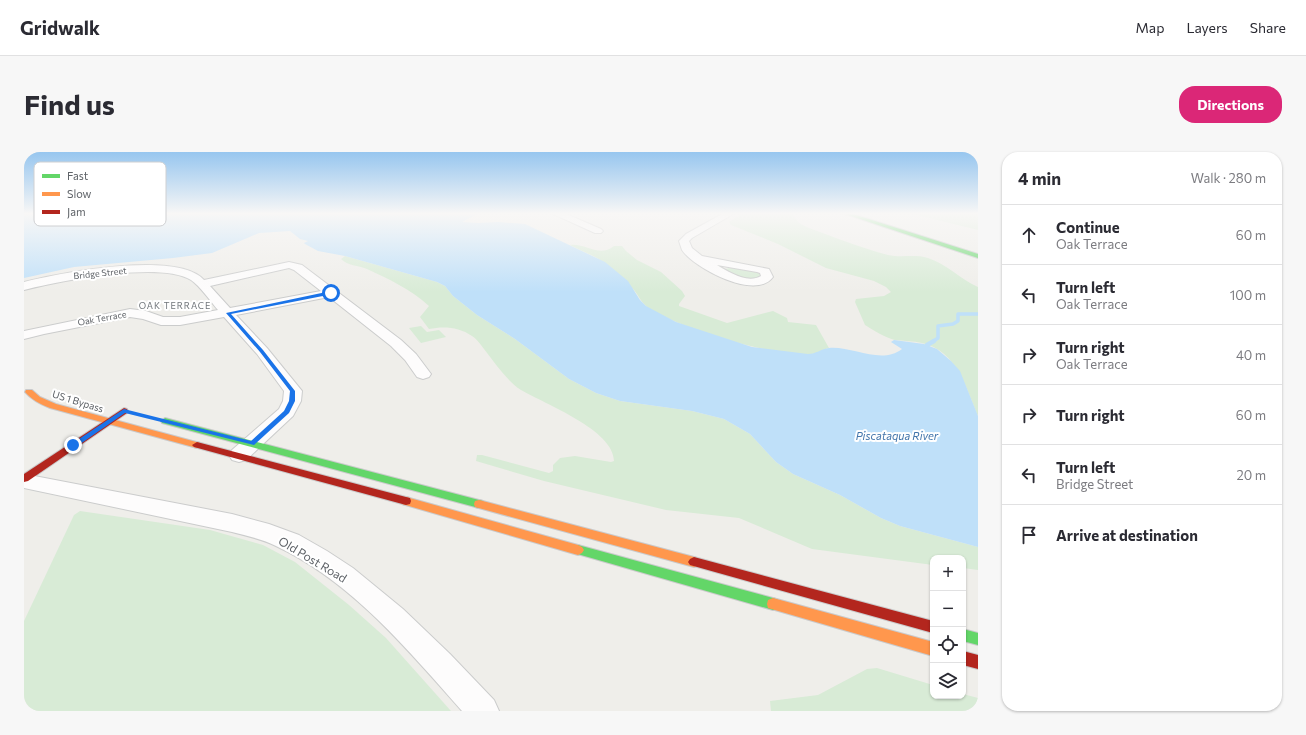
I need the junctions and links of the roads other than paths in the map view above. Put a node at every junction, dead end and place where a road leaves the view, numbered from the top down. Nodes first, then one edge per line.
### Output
1 (686, 239) edge
2 (924, 239) edge
3 (978, 256) edge
4 (699, 259) junction
5 (201, 284) junction
6 (24, 286) edge
7 (331, 293) junction
8 (228, 313) junction
9 (24, 335) edge
10 (423, 374) dead end
11 (26, 391) edge
12 (50, 393) dead end
13 (109, 407) dead end
14 (155, 419) dead end
15 (109, 422) junction
16 (252, 444) junction
17 (238, 456) junction
18 (24, 480) edge
19 (930, 626) edge
20 (966, 636) edge
21 (978, 639) edge
22 (930, 648) edge
23 (966, 659) edge
24 (978, 662) edge
25 (483, 711) edge

1 - 4 street
2 - 3 main road
4 - 4 street
5 - 6 street, Bridge Street
5 - 7 street
5 - 8 street
7 - 8 street, Oak Terrace
7 - 10 street
8 - 9 street, Oak Terrace
8 - 16 street
11 - 12 main road
11 - 15 main road, US 1 Bypass
13 - 15 main road
14 - 16 main road
15 - 17 main road, US 1 Bypass
15 - 18 main road
16 - 17 street
16 - 19 main road
17 - 22 main road, US 1 Bypass
18 - 25 street, Old Post Road
20 - 21 main road
23 - 24 main road

